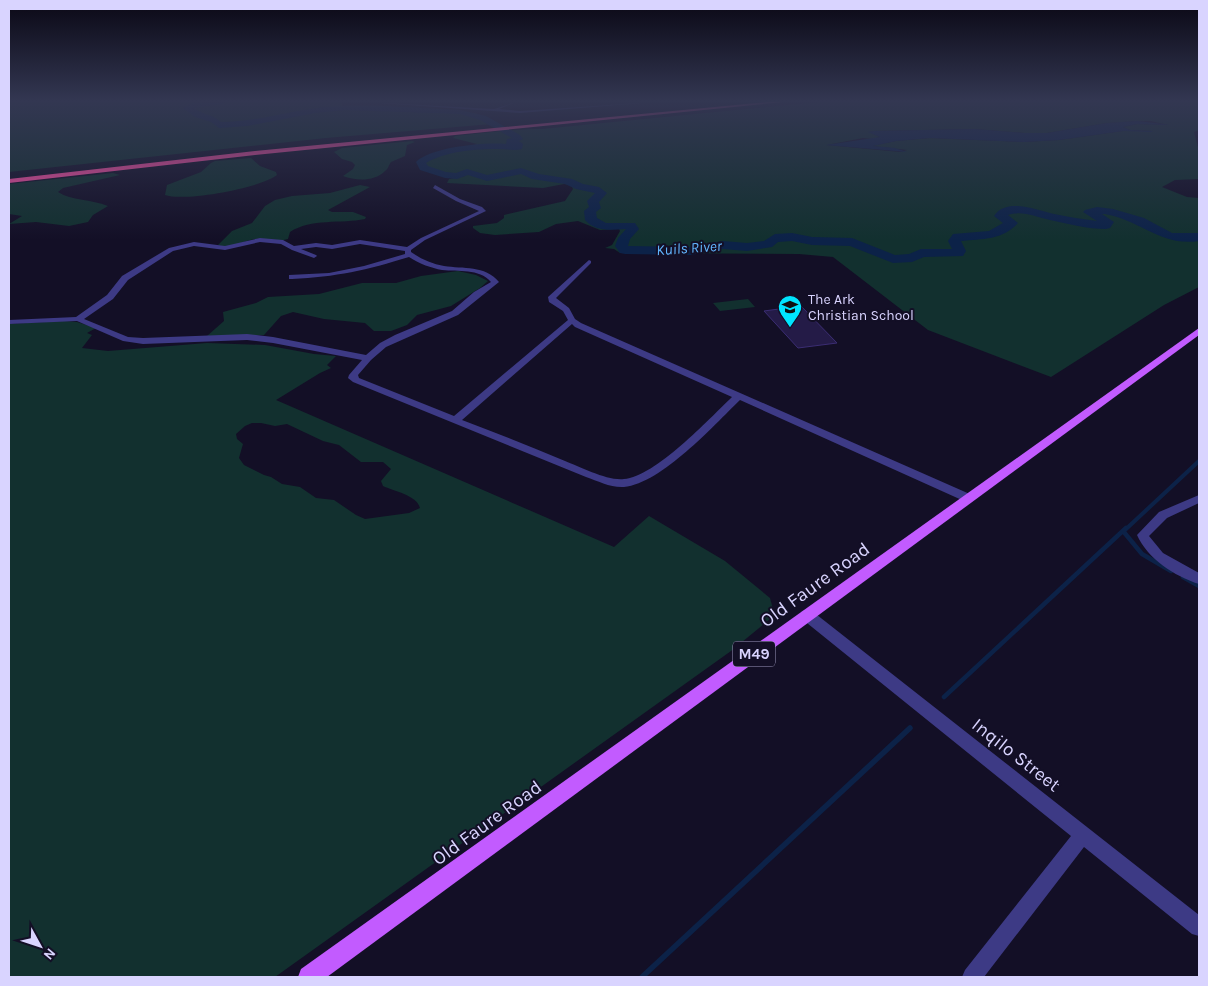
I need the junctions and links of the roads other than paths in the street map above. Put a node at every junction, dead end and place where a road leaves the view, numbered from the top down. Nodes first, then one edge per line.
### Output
1 (252, 148) edge
2 (303, 148) edge
3 (9, 175) edge
4 (9, 181) edge
5 (436, 188) dead end
6 (293, 248) junction
7 (409, 252) junction
8 (314, 256) dead end
9 (589, 262) dead end
10 (292, 277) dead end
11 (78, 319) junction
12 (572, 320) junction
13 (9, 322) edge
14 (1199, 331) edge
15 (368, 358) junction
16 (739, 396) junction
17 (456, 420) junction
18 (968, 498) junction
19 (1199, 499) edge
20 (1199, 579) edge
21 (807, 615) junction
22 (1083, 834) junction
23 (1199, 927) edge
24 (309, 977) edge
25 (972, 977) edge

1 - 3 highway
2 - 4 highway
5 - 7 street
6 - 7 street
6 - 8 street
6 - 11 street
7 - 10 street
7 - 15 street
9 - 12 street
11 - 13 street
11 - 15 street
12 - 16 street
12 - 17 street
14 - 18 main road, Old Faure Road / M49
15 - 17 street
16 - 17 street
16 - 18 street
18 - 21 main road, Old Faure Road / M49
19 - 20 street
21 - 22 street, Inqilo Street
21 - 24 main road, Old Faure Road / M49
22 - 23 street, Inqilo Street
22 - 25 street

